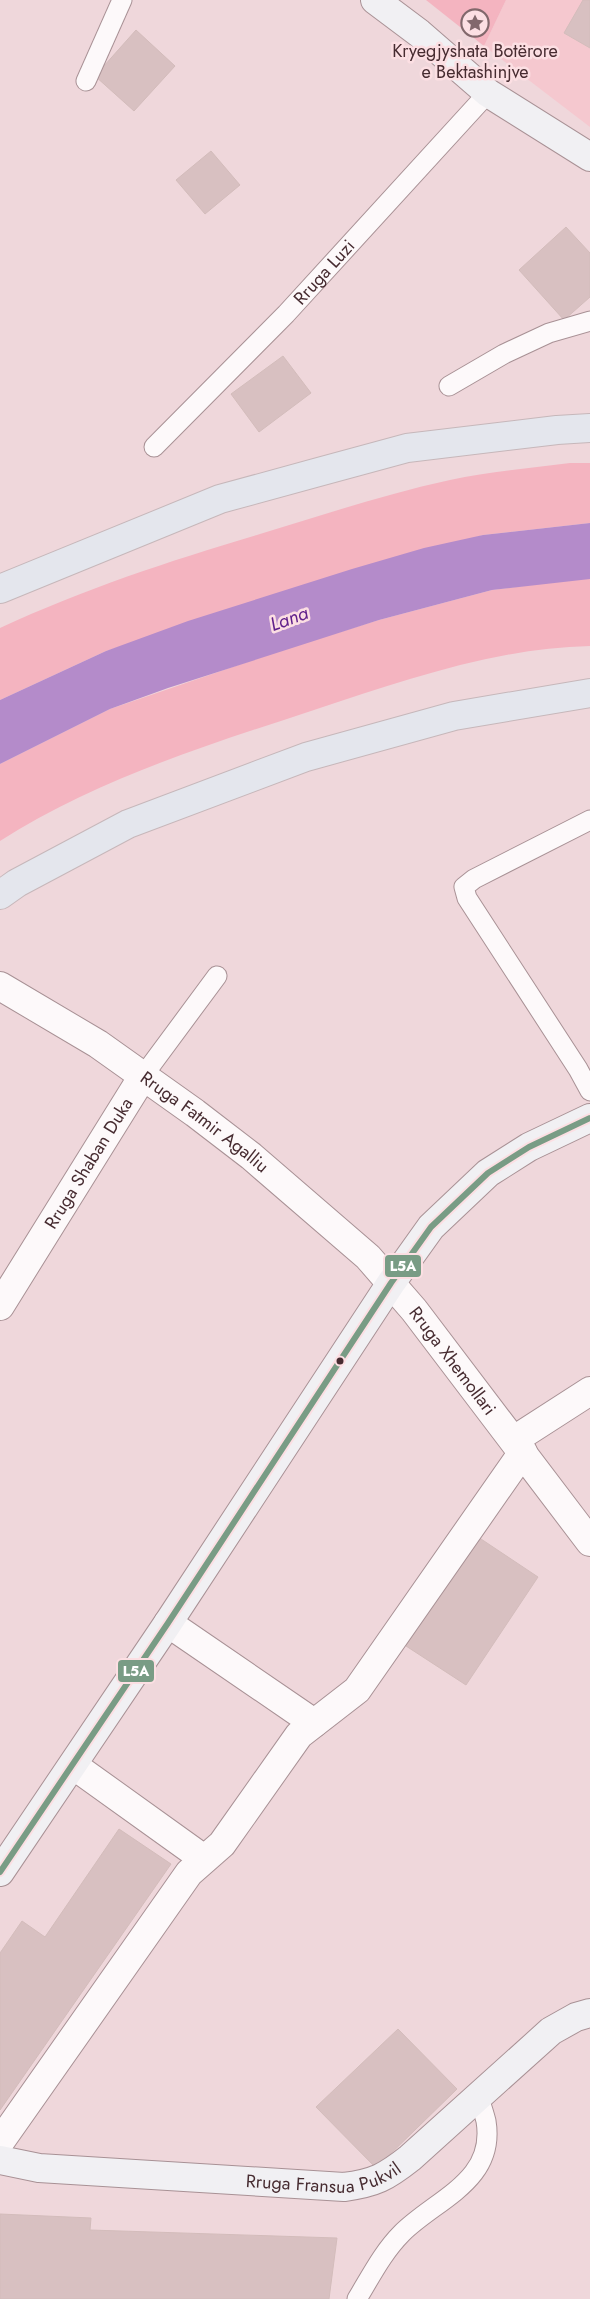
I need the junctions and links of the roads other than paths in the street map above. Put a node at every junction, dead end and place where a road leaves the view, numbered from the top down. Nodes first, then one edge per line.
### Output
1 (122, 0) edge
2 (375, 0) edge
3 (86, 81) dead end
4 (488, 93) junction
5 (590, 157) edge
6 (590, 321) edge
7 (449, 386) dead end
8 (590, 428) edge
9 (154, 447) dead end
10 (0, 590) edge
11 (590, 693) edge
12 (590, 820) edge
13 (0, 895) edge
14 (217, 976) dead end
15 (0, 986) edge
16 (143, 1076) junction
17 (590, 1091) edge
18 (590, 1118) edge
19 (391, 1283) junction
20 (0, 1306) edge
21 (590, 1391) edge
22 (518, 1446) junction
23 (590, 1542) edge
24 (168, 1622) junction
25 (314, 1723) junction
26 (73, 1765) junction
27 (204, 1859) junction
28 (0, 1872) edge
29 (590, 2013) edge
30 (478, 2095) junction
31 (0, 2142) edge
32 (0, 2160) edge
33 (357, 2299) edge

1 - 3 lane
2 - 4 main road
4 - 5 main road
4 - 9 lane, Rruga Luzi
6 - 7 lane
8 - 10 main road
11 - 13 main road
12 - 17 lane
14 - 16 lane, Rruga Shaban Duka
15 - 16 street, Rruga Fatmir Agalliu
16 - 19 street, Rruga Fatmir Agalliu
16 - 20 street, Rruga Shaban Duka
18 - 19 main road
19 - 22 street, Rruga Xhemollari
19 - 24 main road
21 - 22 street
22 - 23 street, Rruga Xhemollari
22 - 25 street
24 - 25 street
24 - 26 main road
25 - 27 street
26 - 27 street
26 - 28 main road
27 - 31 street
29 - 30 main road, Rruga Fransua Pukvil
30 - 32 main road, Rruga Fransua Pukvil
30 - 33 lane

